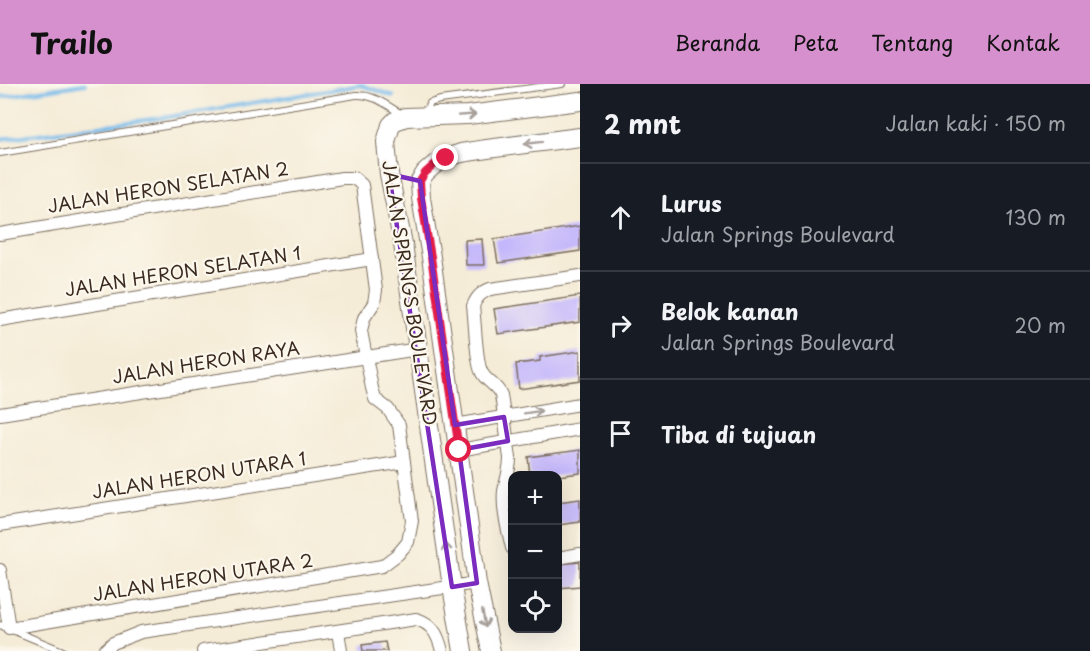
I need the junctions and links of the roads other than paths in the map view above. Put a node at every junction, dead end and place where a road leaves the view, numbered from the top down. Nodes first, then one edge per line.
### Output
1 (562, 84) edge
2 (580, 101) edge
3 (420, 112) junction
4 (580, 137) edge
5 (0, 153) edge
6 (389, 174) junction
7 (420, 181) junction
8 (0, 234) edge
9 (372, 259) junction
10 (580, 276) edge
11 (0, 321) edge
12 (418, 349) junction
13 (367, 356) junction
14 (580, 404) edge
15 (0, 414) edge
16 (504, 417) junction
17 (455, 425) junction
18 (580, 429) edge
19 (508, 441) junction
20 (459, 450) junction
21 (404, 462) junction
22 (0, 525) edge
23 (508, 525) edge
24 (580, 554) edge
25 (562, 557) edge
26 (0, 570) edge
27 (477, 583) junction
28 (452, 587) junction
29 (4, 626) edge
30 (338, 631) junction
31 (63, 651) edge
32 (105, 651) edge
33 (203, 651) edge
34 (341, 651) edge
35 (442, 651) edge
36 (463, 651) edge
37 (491, 651) edge

1 - 3 lane
3 -> 2 main road
3 - 5 lane
3 - 6 main road, JALAN SPRINGS BOULEVARD
4 -> 7 main road, JALAN SPRINGS BOULEVARD
6 - 7 main road
6 - 12 main road, JALAN SPRINGS BOULEVARD
7 - 17 main road, JALAN SPRINGS BOULEVARD
8 - 9 street, JALAN HERON SELATAN 2
9 - 11 street, JALAN HERON SELATAN 1
9 - 13 street
10 - 16 street
12 - 13 street, JALAN HERON RAYA
28 -> 12 main road, JALAN SPRINGS BOULEVARD
13 - 15 street, JALAN HERON RAYA
13 - 21 street
16 -> 14 street
16 - 17 street
16 - 19 street
17 - 20 main road, JALAN SPRINGS BOULEVARD
18 - 19 street
19 - 20 street
19 - 23 street
20 - 27 main road, JALAN SPRINGS BOULEVARD
21 - 22 street, JALAN HERON UTARA 1
21 - 29 street, JALAN HERON UTARA 2
24 - 25 street
26 - 29 street
27 - 28 street
27 -> 37 main road, JALAN SPRINGS BOULEVARD
28 - 32 street
28 - 36 main road, JALAN SPRINGS BOULEVARD
29 - 31 lane
30 - 33 street
30 - 34 street
30 - 35 street

